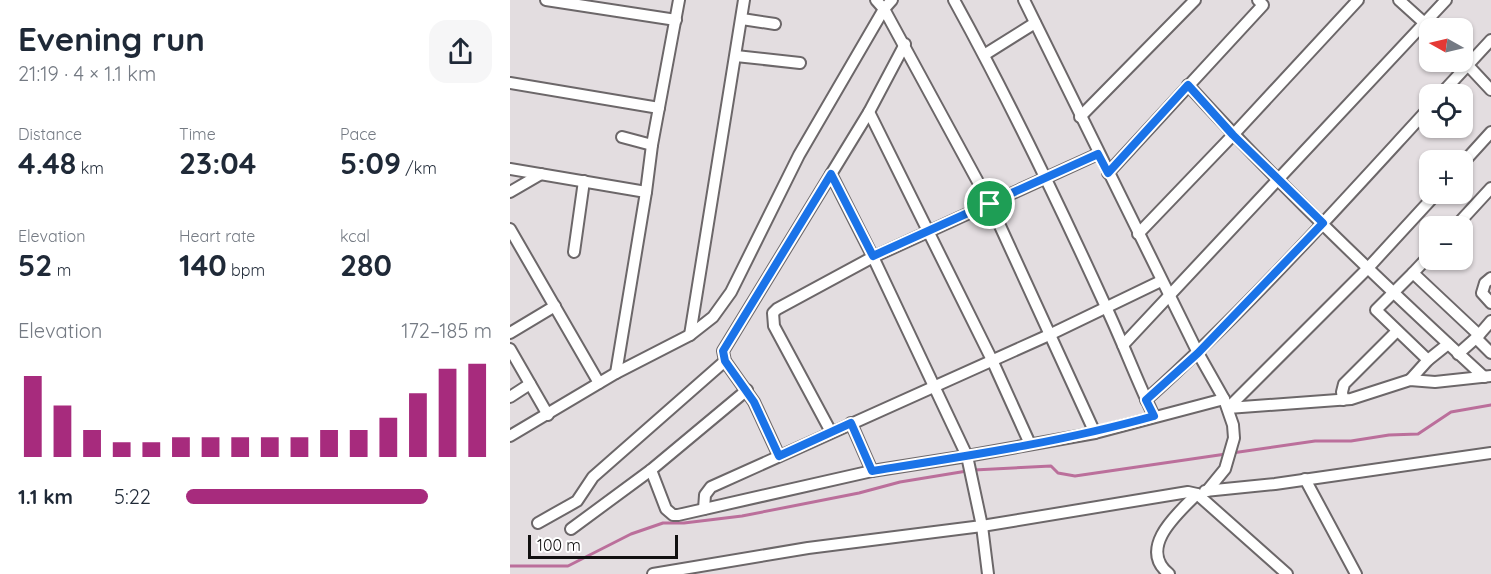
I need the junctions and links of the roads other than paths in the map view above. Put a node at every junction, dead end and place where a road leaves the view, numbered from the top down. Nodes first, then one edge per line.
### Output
1 (546, 0) edge
2 (679, 0) edge
3 (744, 0) edge
4 (954, 0) edge
5 (1023, 0) edge
6 (1195, 0) edge
7 (1258, 0) edge
8 (1358, 0) edge
9 (1399, 0) edge
10 (1446, 0) edge
11 (884, 3) edge
12 (1433, 18) edge
13 (1419, 19) edge
14 (676, 20) junction
15 (742, 20) junction
16 (1035, 23) junction
17 (776, 24) dead end
18 (1419, 34) edge
19 (1491, 40) edge
20 (905, 44) junction
21 (984, 55) junction
22 (1473, 55) edge
23 (736, 56) junction
24 (800, 63) dead end
25 (1473, 71) edge
26 (510, 83) edge
27 (1188, 85) junction
28 (1491, 90) edge
29 (659, 108) junction
30 (869, 112) junction
31 (1080, 117) junction
32 (1419, 119) edge
33 (1491, 132) edge
34 (1233, 135) junction
35 (622, 137) dead end
36 (652, 146) junction
37 (1473, 152) edge
38 (1098, 154) junction
39 (510, 170) edge
40 (1108, 173) junction
41 (541, 174) junction
42 (831, 174) junction
43 (1045, 179) junction
44 (1277, 179) junction
45 (585, 182) junction
46 (1491, 188) edge
47 (510, 192) edge
48 (646, 192) junction
49 (990, 204) junction
50 (1427, 204) edge
51 (1465, 216) edge
52 (1323, 223) junction
53 (510, 229) edge
54 (928, 231) junction
55 (1138, 234) junction
56 (574, 252) dead end
57 (873, 256) junction
58 (1419, 267) edge
59 (1368, 268) junction
60 (1413, 273) junction
61 (1491, 278) edge
62 (1161, 281) junction
63 (1392, 293) junction
64 (1170, 296) junction
65 (1491, 303) edge
66 (555, 306) junction
67 (1107, 308) junction
68 (1491, 321) edge
69 (1397, 332) junction
70 (510, 333) edge
71 (690, 335) junction
72 (1049, 335) junction
73 (1478, 336) junction
74 (1448, 344) junction
75 (1123, 345) junction
76 (510, 349) edge
77 (1198, 353) junction
78 (1491, 353) edge
79 (1458, 354) junction
80 (992, 360) junction
81 (1428, 360) junction
82 (725, 361) junction
83 (616, 373) junction
84 (1487, 376) edge
85 (1410, 380) junction
86 (599, 383) junction
87 (530, 384) junction
88 (934, 387) junction
89 (747, 390) junction
90 (510, 397) edge
91 (1146, 400) junction
92 (1343, 400) junction
93 (1226, 404) junction
94 (548, 415) junction
95 (1154, 416) junction
96 (851, 423) junction
97 (831, 432) junction
98 (1095, 433) junction
99 (510, 435) edge
100 (1030, 444) junction
101 (1491, 453) edge
102 (779, 456) junction
103 (969, 461) junction
104 (651, 470) junction
105 (872, 471) junction
106 (1305, 479) junction
107 (1199, 492) junction
108 (704, 509) junction
109 (538, 523) dead end
110 (982, 526) junction
111 (571, 529) dead end
112 (1164, 572) edge
113 (653, 574) edge
114 (988, 574) edge
115 (1287, 574) edge
116 (1356, 574) edge

1 - 14 street
2 - 14 street
3 - 15 street
4 - 21 street
5 - 16 street
6 - 31 street
7 - 27 street
8 - 34 street
9 - 13 street
10 - 12 street
11 - 20 street
11 - 71 street
14 - 29 street
15 - 17 street
15 - 23 street
16 - 21 street
16 - 31 street
18 - 44 street
19 - 22 street
20 - 30 street
20 - 49 street
21 - 43 street
23 - 24 street
23 - 71 street
25 - 28 street
26 - 29 street
27 - 34 street
27 - 40 street
29 - 36 street
30 - 42 street
30 - 54 street
31 - 38 street
32 - 52 street
33 - 37 street
34 - 44 street
34 - 55 street
35 - 36 street
36 - 48 street
38 - 40 street
38 - 43 street
39 - 41 street
40 - 55 street
41 - 45 street
41 - 47 street
42 - 57 street
42 - 82 street
43 - 49 street
43 - 67 street
44 - 52 street
44 - 64 street
45 - 48 street
45 - 56 street
46 - 51 street
48 - 83 street
49 - 54 street
49 - 72 street
50 - 59 street
52 - 59 street
52 - 77 street
53 - 66 street
54 - 57 street
54 - 80 street
55 - 62 street
57 - 88 street
57 - 97 street
58 - 60 street
59 - 63 street
59 - 93 street
60 - 63 street
60 - 73 street
61 - 65 street
62 - 64 street
62 - 67 street
63 - 69 street
63 - 74 street
64 - 75 street
64 - 77 street
66 - 70 street
66 - 86 street
67 - 72 street
67 - 75 street
68 - 73 street
69 - 81 street
69 - 92 street
71 - 83 street
72 - 80 street
72 - 98 street
73 - 78 street
73 - 79 street
74 - 79 street
74 - 81 street
75 - 91 street
76 - 87 street
77 - 91 street
77 - 93 street
79 - 84 street
80 - 88 street
80 - 100 street
81 - 85 street
82 - 89 street
82 - 109 street
83 - 86 street
84 - 85 street
85 - 92 street
86 - 94 street
87 - 90 street
87 - 94 street
88 - 96 street
88 - 103 street
89 - 102 street
89 - 104 street
91 - 95 street
92 - 93 street
93 - 95 street
93 - 107 street
94 - 99 street
95 - 98 street
96 - 97 street
96 - 105 street
97 - 102 street
98 - 100 street
100 - 103 street
101 - 106 street
102 - 108 street
103 - 105 street
103 - 110 street
104 - 108 street
104 - 111 street
105 - 108 street
106 - 107 street
106 - 116 street
107 - 110 street
107 - 112 street
107 - 115 street
110 - 113 street
110 - 114 street

